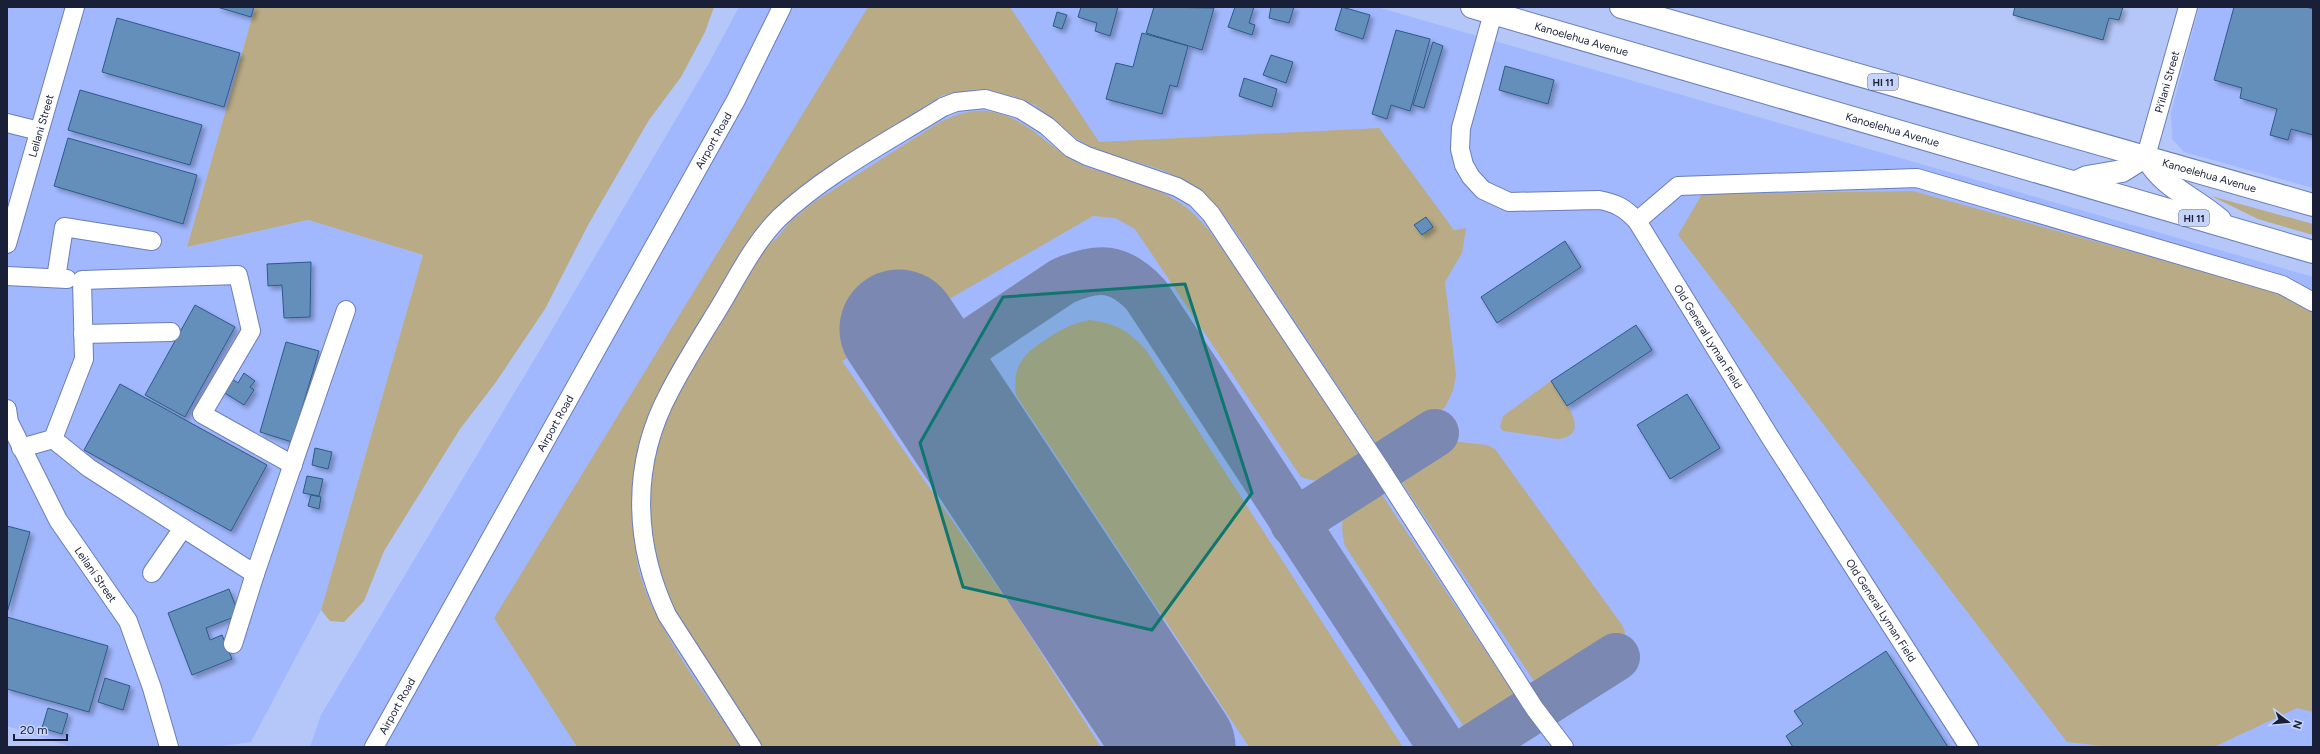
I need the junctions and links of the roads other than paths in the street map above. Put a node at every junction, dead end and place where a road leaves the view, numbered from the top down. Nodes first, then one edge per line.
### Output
1 (75, 7) edge
2 (782, 7) edge
3 (1472, 7) edge
4 (1621, 7) edge
5 (2188, 7) edge
6 (1492, 13) junction
7 (7, 123) edge
8 (39, 131) junction
9 (2146, 156) junction
10 (2076, 182) junction
11 (2313, 205) edge
12 (1637, 221) junction
13 (2229, 228) junction
14 (7, 240) edge
15 (152, 241) dead end
16 (7, 244) edge
17 (2313, 252) edge
18 (7, 276) edge
19 (56, 278) junction
20 (82, 280) junction
21 (2313, 302) edge
22 (346, 310) dead end
23 (171, 332) dead end
24 (83, 334) junction
25 (7, 409) edge
26 (9, 428) edge
27 (54, 439) junction
28 (21, 448) junction
29 (293, 465) junction
30 (183, 528) junction
31 (152, 572) dead end
32 (255, 574) junction
33 (233, 644) dead end
34 (169, 747) edge
35 (374, 747) edge
36 (752, 747) edge
37 (1564, 747) edge
38 (1969, 747) edge

1 - 8 street, Leilani Street
2 - 35 street, Airport Road
3 - 6 highway, Kanoelehua Avenue / HI 11
4 - 9 highway, Kanoelehua Avenue / HI 11
5 - 9 street, Pi‘ilani Street
6 - 10 highway, Kanoelehua Avenue / HI 11
6 - 12 street, Old General Lyman Field
7 - 8 street
8 - 14 street, Leilani Street
9 - 10 highway
9 - 11 highway, Kanoelehua Avenue / HI 11
9 - 13 highway
10 - 13 highway, Kanoelehua Avenue / HI 11
12 - 21 street
12 - 38 street, Old General Lyman Field
13 - 17 highway, Kanoelehua Avenue / HI 11
14 - 16 street, Leilani Street
15 - 19 street
18 - 19 street
19 - 20 street
20 - 24 street
20 - 29 street
22 - 29 street
23 - 24 street
24 - 27 street
25 - 26 street, Leilani Street
26 - 28 street, Leilani Street
27 - 28 street
27 - 30 street
28 - 34 street, Leilani Street
29 - 32 street
30 - 31 street
30 - 32 street
32 - 33 street
36 - 37 street

